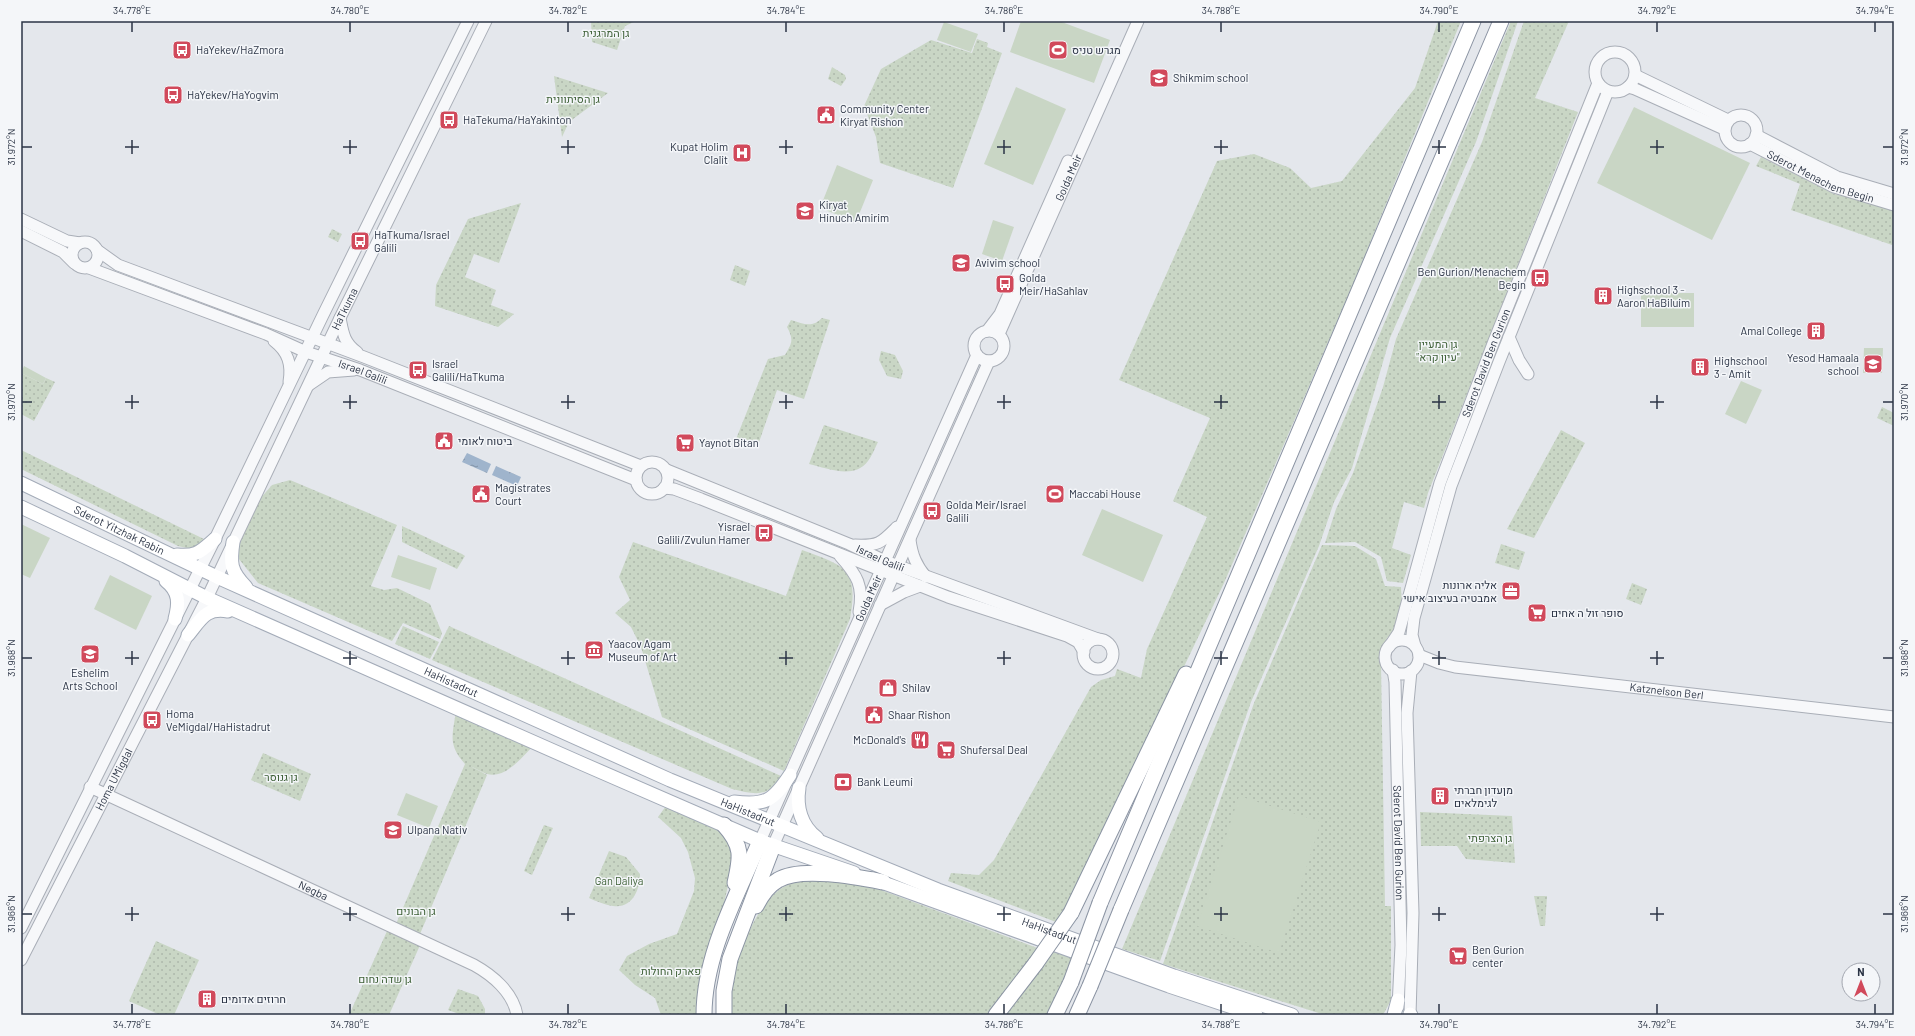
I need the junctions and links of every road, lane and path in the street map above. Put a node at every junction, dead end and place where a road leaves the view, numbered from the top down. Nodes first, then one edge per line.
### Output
1 (468, 21) edge
2 (486, 21) edge
3 (1129, 21) edge
4 (1138, 21) edge
5 (1473, 21) edge
6 (1501, 21) edge
7 (1635, 75) junction
8 (1598, 83) junction
9 (1628, 87) junction
10 (1608, 91) junction
11 (1726, 125) junction
12 (1753, 140) junction
13 (1894, 194) edge
14 (1894, 205) edge
15 (21, 219) edge
16 (21, 231) edge
17 (80, 243) junction
18 (97, 250) junction
19 (74, 263) junction
20 (89, 268) junction
21 (323, 315) junction
22 (340, 318) junction
23 (280, 327) junction
24 (987, 330) junction
25 (266, 334) junction
26 (999, 334) junction
27 (1509, 337) junction
28 (312, 339) junction
29 (328, 344) junction
30 (306, 352) junction
31 (977, 355) junction
32 (321, 358) junction
33 (364, 358) junction
34 (989, 361) junction
35 (360, 370) junction
36 (1528, 374) dead end
37 (287, 392) junction
38 (305, 392) junction
39 (641, 466) junction
40 (666, 470) junction
41 (636, 480) junction
42 (21, 483) edge
43 (664, 488) junction
44 (21, 507) edge
45 (903, 520) junction
46 (910, 538) junction
47 (215, 539) junction
48 (233, 542) junction
49 (849, 544) junction
50 (1250, 548) junction
51 (838, 554) junction
52 (172, 555) junction
53 (883, 566) junction
54 (200, 568) junction
55 (895, 571) junction
56 (158, 573) junction
57 (217, 577) junction
58 (923, 582) junction
59 (189, 590) junction
60 (254, 593) junction
61 (207, 598) junction
62 (880, 605) junction
63 (247, 616) junction
64 (175, 619) junction
65 (856, 626) junction
66 (188, 635) junction
67 (1098, 639) junction
68 (1389, 647) junction
69 (1417, 650) junction
70 (1084, 652) junction
71 (1439, 663) junction
72 (1413, 669) junction
73 (1393, 670) junction
74 (1894, 717) edge
75 (790, 775) junction
76 (90, 787) junction
77 (799, 788) junction
78 (105, 794) junction
79 (720, 801) junction
80 (769, 821) junction
81 (724, 825) junction
82 (782, 827) junction
83 (767, 843) junction
84 (825, 844) junction
85 (883, 882) junction
86 (726, 921) junction
87 (21, 928) edge
88 (742, 929) junction
89 (21, 960) edge
90 (1398, 1000) junction
91 (517, 1015) edge
92 (704, 1015) edge
93 (724, 1015) edge
94 (996, 1015) edge
95 (1055, 1015) edge
96 (1077, 1015) edge
97 (1256, 1015) edge
98 (1292, 1015) edge
99 (1394, 1015) edge
100 (1397, 1015) edge
101 (1410, 1015) edge

1 - 21 street, HaTkuma
2 - 22 street, HaTkuma
3 - 24 street, Golda Meir
4 - 26 street, Golda Meir
5 - 50 highway
6 - 96 highway, bridge
7 - 8 street
7 - 9 street
7 - 11 street
8 - 10 street
8 - 68 street, Sderot David Ben Gurion
9 - 10 street
9 - 11 street
10 - 27 street, Sderot David Ben Gurion
11 - 12 street
11 - 12 street
12 - 13 street, Sderot Menachem Begin
12 - 14 street, Sderot Menachem Begin
15 - 17 street
16 - 19 street
17 - 18 street
17 - 19 street
18 - 20 street
18 - 23 street, Israel Galili
19 - 20 street
20 - 25 street, Israel Galili
21 - 23 street
21 - 28 street, HaTkuma
22 - 29 street, HaTkuma
22 - 33 street
23 - 28 street, Israel Galili
24 - 26 street
24 - 31 street, Golda Meir
25 - 30 street, Israel Galili
25 - 37 street
26 - 34 street, Golda Meir
27 - 36 street
27 - 69 street, Sderot David Ben Gurion
28 - 29 street, Israel Galili
28 - 30 street, HaTkuma
29 - 32 street, HaTkuma
29 - 33 street, Israel Galili
30 - 32 street, Israel Galili
30 - 37 street, HaTkuma
31 - 34 street
31 - 45 street, Golda Meir
32 - 35 street, Israel Galili
32 - 38 street, HaTkuma
33 - 39 street, Israel Galili
34 - 46 street, Golda Meir
35 - 38 street
35 - 41 street, Israel Galili
37 - 47 street, HaTkuma
38 - 48 street, HaTkuma
39 - 40 street, Israel Galili
39 - 41 street
40 - 43 street
40 - 49 street, Israel Galili
41 - 43 street, Israel Galili
42 - 52 main road, Sderot Yitzhak Rabin
43 - 51 street, Israel Galili
44 - 56 main road, Sderot Yitzhak Rabin
45 - 49 street
45 - 53 street, Golda Meir
46 - 55 street, Golda Meir
46 - 58 street
47 - 52 main road
47 - 54 street, HaTkuma
48 - 57 street, HaTkuma
48 - 60 main road
49 - 53 street, Israel Galili
50 - 94 highway, bridge
50 - 95 highway, bridge
51 - 53 street, Israel Galili
51 - 65 street
52 - 54 main road, Sderot Yitzhak Rabin
53 - 55 street, Israel Galili
53 - 65 street, Golda Meir
54 - 57 main road, Sderot Yitzhak Rabin
54 - 59 street, HaTkuma
55 - 58 street, Israel Galili
55 - 62 street, Golda Meir
56 - 59 main road, Sderot Yitzhak Rabin
56 - 64 main road
57 - 60 main road, HaHistadrut
57 - 61 street, HaTkuma
58 - 62 street
58 - 67 street, Israel Galili
58 - 70 street, Israel Galili
59 - 61 main road, Sderot Yitzhak Rabin
59 - 64 street, Homa UMigdal
60 - 79 main road, HaHistadrut
61 - 63 main road, HaHistadrut
61 - 66 street, Homa UMigdal
62 - 77 street, Golda Meir
63 - 66 main road
63 - 81 main road, HaHistadrut
64 - 76 street, Homa UMigdal
65 - 75 street, Golda Meir
66 - 78 street, Homa UMigdal
67 - 70 street
67 - 70 street
68 - 69 street
68 - 73 street
69 - 71 street, Katznelson Berl
69 - 72 street
71 - 72 street, Katznelson Berl
71 - 74 street, Katznelson Berl
72 - 73 street
72 - 101 street, Sderot David Ben Gurion
73 - 90 street, Sderot David Ben Gurion
75 - 79 main road
75 - 80 street, Golda Meir
76 - 78 street, Negba
76 - 87 street, Homa UMigdal
77 - 82 street, Golda Meir
77 - 84 main road
78 - 89 street, Homa UMigdal
78 - 91 street, Negba
79 - 80 main road, HaHistadrut
80 - 82 main road, HaHistadrut
80 - 83 street, Golda Meir
81 - 83 main road, HaHistadrut
81 - 86 highway
82 - 83 street, Golda Meir
82 - 84 main road, HaHistadrut
83 - 85 main road, HaHistadrut
83 - 86 highway
83 - 88 highway
84 - 98 main road, HaHistadrut
85 - 88 highway
85 - 97 main road, HaHistadrut
86 - 92 highway
88 - 93 highway
90 - 99 main road
90 - 100 street, Sderot David Ben Gurion

